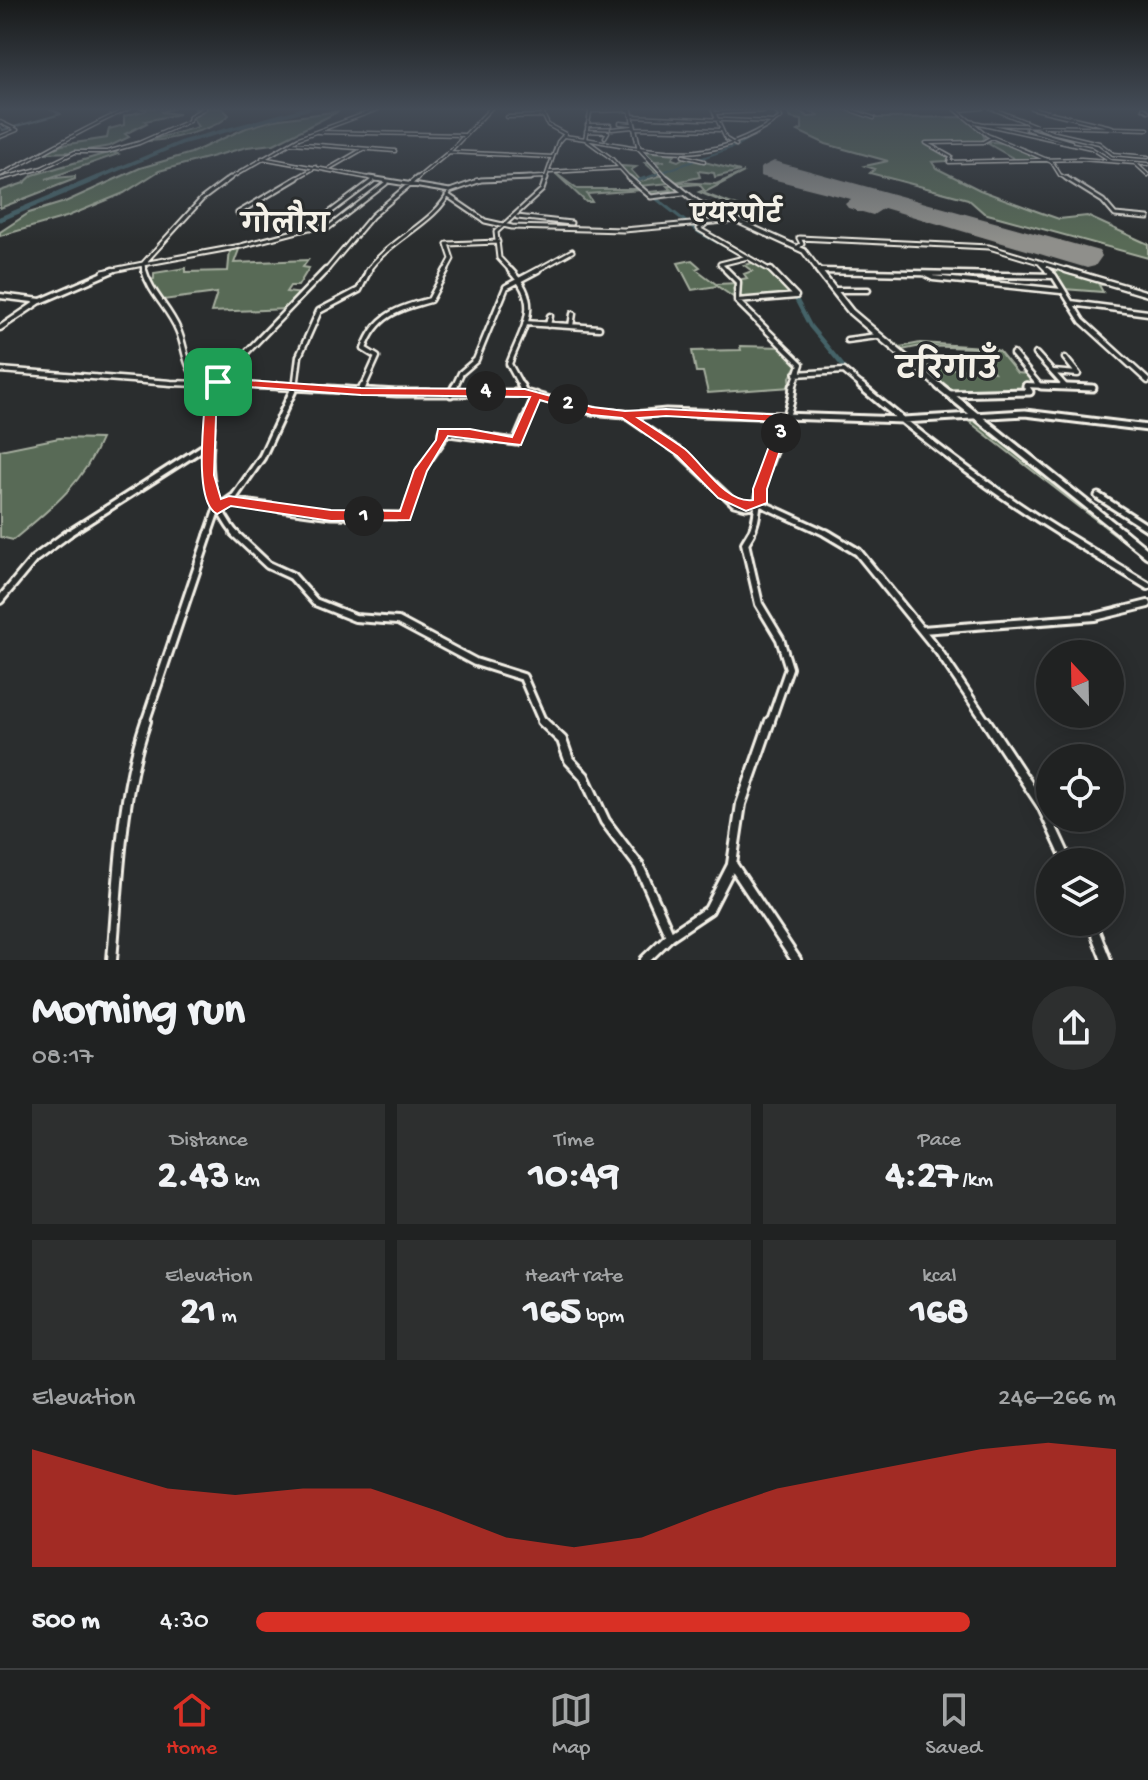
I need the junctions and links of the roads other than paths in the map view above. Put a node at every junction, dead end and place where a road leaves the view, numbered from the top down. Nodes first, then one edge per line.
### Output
1 (45, 153) edge
2 (79, 153) edge
3 (272, 153) edge
4 (356, 153) edge
5 (448, 153) edge
6 (466, 153) edge
7 (556, 153) edge
8 (602, 153) edge
9 (644, 153) edge
10 (670, 153) edge
11 (685, 153) edge
12 (944, 153) edge
13 (1030, 153) edge
14 (1095, 153) edge
15 (1111, 153) edge
16 (678, 154) junction
17 (554, 157) junction
18 (1148, 157) edge
19 (262, 158) junction
20 (704, 161) dead end
21 (1110, 161) junction
22 (1052, 162) junction
23 (1135, 164) junction
24 (1148, 164) edge
25 (317, 167) junction
26 (620, 168) junction
27 (329, 169) junction
28 (550, 172) junction
29 (1148, 175) edge
30 (0, 177) edge
31 (546, 177) junction
32 (372, 181) junction
33 (386, 183) junction
34 (410, 186) junction
35 (448, 193) junction
36 (683, 193) junction
37 (238, 213) dead end
38 (516, 217) junction
39 (1148, 218) edge
40 (737, 220) junction
41 (708, 222) junction
42 (571, 223) dead end
43 (502, 226) junction
44 (309, 228) junction
45 (498, 242) junction
46 (798, 247) junction
47 (572, 251) dead end
48 (748, 257) junction
49 (1035, 260) junction
50 (143, 264) junction
51 (821, 271) junction
52 (925, 274) junction
53 (1054, 276) junction
54 (519, 278) junction
55 (834, 290) junction
56 (868, 290) dead end
57 (1062, 291) junction
58 (1148, 294) edge
59 (0, 296) edge
60 (737, 299) junction
61 (41, 301) junction
62 (1071, 303) junction
63 (1148, 313) edge
64 (573, 314) dead end
65 (550, 316) dead end
66 (525, 323) junction
67 (548, 325) junction
68 (571, 326) junction
69 (0, 328) edge
70 (599, 328) dead end
71 (877, 336) junction
72 (847, 340) dead end
73 (1013, 354) dead end
74 (1036, 354) dead end
75 (1065, 358) dead end
76 (0, 370) edge
77 (1053, 372) junction
78 (796, 374) junction
79 (199, 381) junction
80 (1148, 381) edge
81 (218, 382) junction
82 (1040, 386) junction
83 (295, 387) junction
84 (1066, 387) junction
85 (1093, 388) dead end
86 (361, 391) junction
87 (525, 393) junction
88 (451, 394) junction
89 (948, 394) junction
90 (536, 395) junction
91 (972, 414) junction
92 (625, 415) junction
93 (786, 418) junction
94 (903, 420) junction
95 (1148, 428) edge
96 (210, 443) junction
97 (1098, 496) dead end
98 (229, 501) junction
99 (760, 503) junction
100 (217, 509) junction
101 (1148, 528) edge
102 (1148, 554) edge
103 (1148, 586) edge
104 (0, 600) edge
105 (1148, 604) edge
106 (922, 630) junction
107 (1062, 848) edge
108 (732, 864) junction
109 (670, 936) junction
110 (1097, 936) edge
111 (112, 960) edge
112 (645, 960) edge
113 (796, 960) edge
114 (1106, 960) edge

1 - 30 street
2 - 30 street
3 - 19 street
4 - 27 street
5 - 34 street
6 - 17 street
7 - 17 street
8 - 26 street
9 - 36 main road
10 - 16 street
11 - 16 street
12 - 22 street
13 - 22 street
14 - 21 street
15 - 18 street
16 - 20 street
17 - 28 street
19 - 25 street
19 - 50 street
21 - 22 street
21 - 23 street
22 - 39 street
23 - 24 street
23 - 29 street
25 - 27 street
25 - 37 street
26 - 28 street
26 - 36 street
27 - 32 street
28 - 31 street
31 - 35 street
31 - 38 street
32 - 33 street
32 - 44 street
33 - 34 street
33 - 44 street
34 - 35 street
34 - 81 street
35 - 43 street
35 - 83 street
36 - 40 main road
38 - 42 street
38 - 43 street
40 - 41 street
40 - 46 main road
41 - 43 street
41 - 48 street
43 - 45 street
44 - 50 street
45 - 54 street
45 - 86 street
46 - 49 street
46 - 51 main road
47 - 54 street
48 - 60 street
48 - 60 street
49 - 53 street
49 - 58 street
50 - 61 street
50 - 79 street
51 - 52 street
51 - 55 main road
52 - 53 street
52 - 57 street
53 - 57 street
54 - 66 street
54 - 88 street
55 - 56 street
55 - 71 main road
57 - 62 street
59 - 61 street
60 - 78 street
61 - 69 street
62 - 63 street
62 - 80 street
64 - 68 street
65 - 67 street
66 - 67 street
66 - 87 street
67 - 68 street
68 - 70 street
71 - 72 street
71 - 89 main road
73 - 82 street
74 - 77 street
75 - 77 street
76 - 79 street
77 - 84 street
78 - 93 street
78 - 94 street
79 - 81 street
81 - 83 street
81 - 96 street
82 - 84 street
82 - 89 street
83 - 86 street
83 - 98 street
84 - 85 street
86 - 88 street
87 - 88 street
87 - 90 street
89 - 91 main road
90 - 92 street
90 - 98 street
91 - 94 street
91 - 95 street
91 - 102 main road
92 - 93 street
92 - 99 street
93 - 94 street
93 - 99 street
94 - 103 street
96 - 100 street
96 - 104 street
97 - 101 street
98 - 100 street
99 - 106 street
99 - 108 street
100 - 109 street
100 - 111 street
105 - 106 street
106 - 107 street
108 - 109 street
108 - 113 street
109 - 112 street
110 - 114 street

